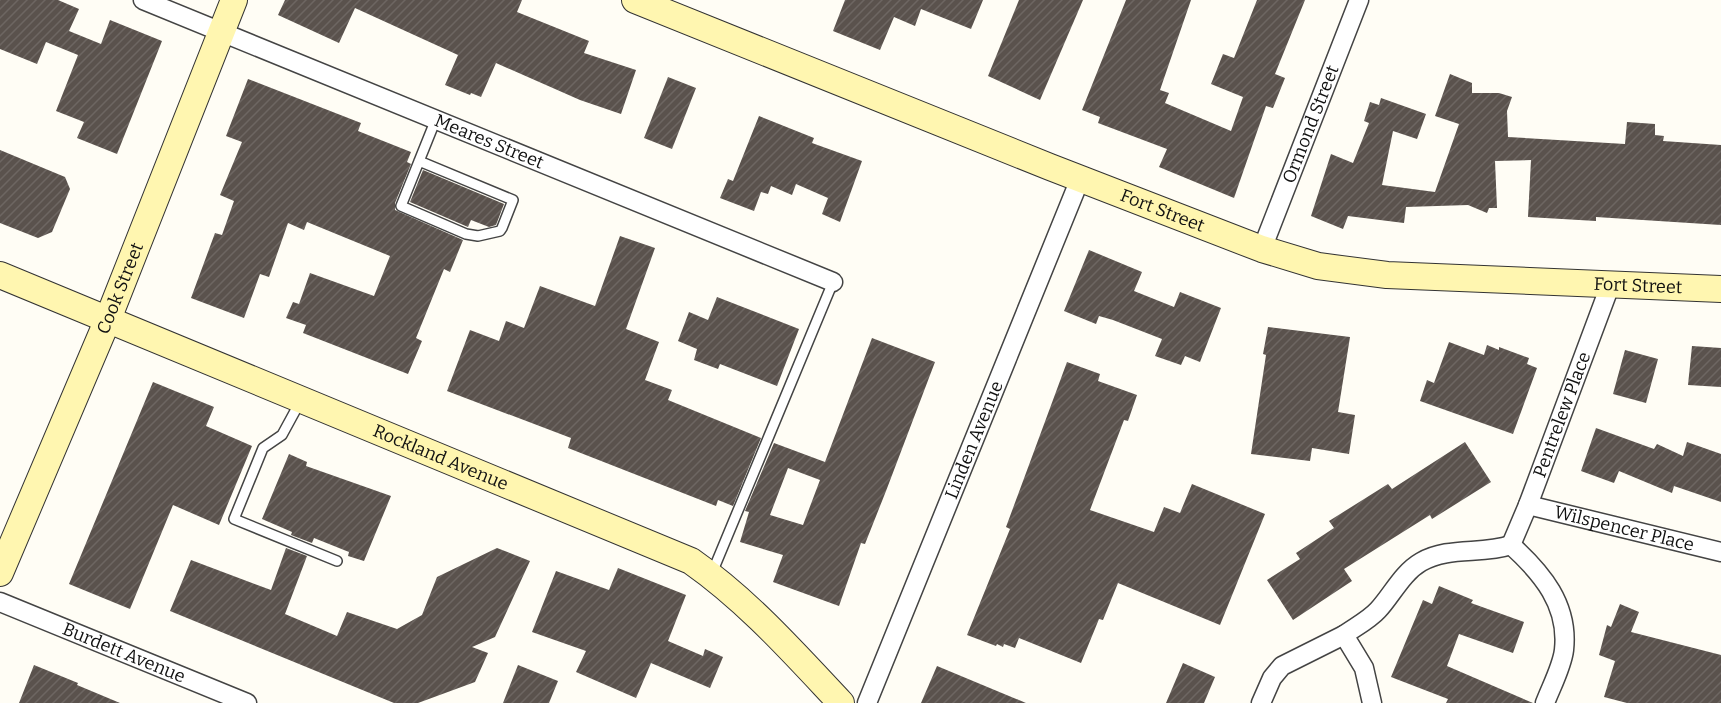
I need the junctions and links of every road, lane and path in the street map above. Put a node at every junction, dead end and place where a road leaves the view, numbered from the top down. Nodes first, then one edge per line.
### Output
1 (143, 0) edge
2 (234, 0) edge
3 (635, 0) edge
4 (1359, 0) edge
5 (221, 32) junction
6 (436, 119) junction
7 (419, 161) junction
8 (1080, 179) junction
9 (1262, 249) junction
10 (0, 275) edge
11 (833, 282) joint
12 (1611, 283) junction
13 (1721, 289) edge
14 (108, 319) junction
15 (302, 399) junction
16 (1528, 505) junction
17 (1511, 545) junction
18 (1721, 552) edge
19 (337, 561) dead end
20 (0, 573) edge
21 (711, 575) junction
22 (0, 602) edge
23 (1344, 635) junction
24 (247, 703) edge
25 (841, 703) edge
26 (867, 703) edge
27 (1261, 703) edge
28 (1372, 703) edge
29 (1545, 703) edge

1 - 5 street, Meares Street
2 - 5 main road, Cook Street
3 - 8 main road, Fort Street
4 - 9 street, Ormond Street
5 - 6 street, Meares Street
5 - 14 main road, Cook Street
6 - 7 lane
6 - 11 street, Meares Street
7 - 7 lane
8 - 9 main road, Fort Street
8 - 26 street, Linden Avenue
9 - 12 main road, Fort Street
10 - 14 main road, Rockland Avenue
11 - 21 lane
12 - 13 main road, Fort Street
12 - 16 street, Pentrelew Place
14 - 15 main road, Rockland Avenue
14 - 20 main road, Cook Street
15 - 19 lane
15 - 21 main road, Rockland Avenue
16 - 17 street, Pentrelew Place
16 - 18 street, Wilspencer Place
17 - 23 street
17 - 29 street
21 - 25 main road, Rockland Avenue
22 - 24 street, Burdett Avenue
23 - 27 street
23 - 28 street

